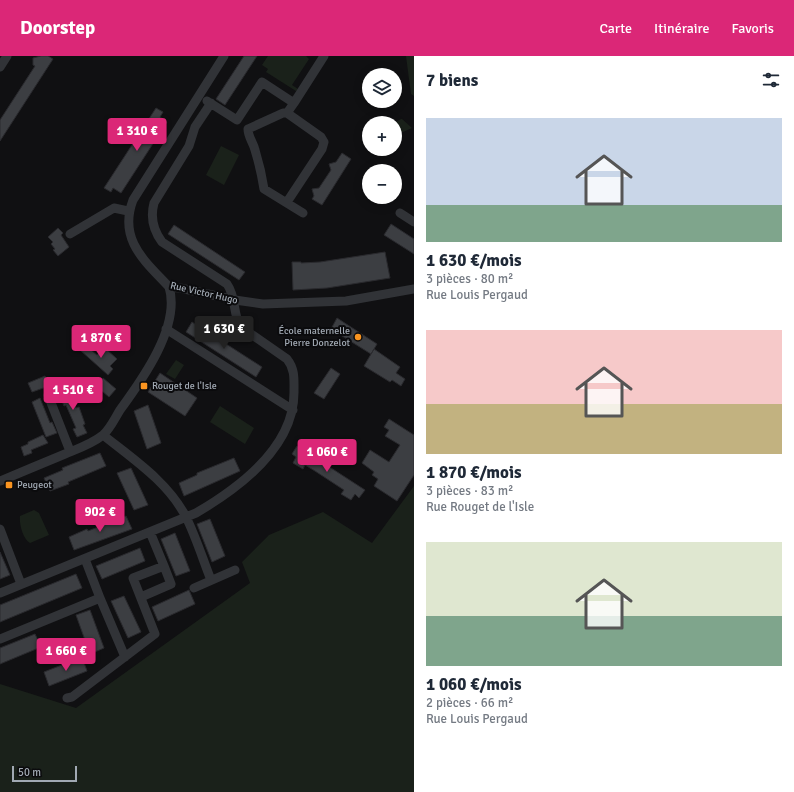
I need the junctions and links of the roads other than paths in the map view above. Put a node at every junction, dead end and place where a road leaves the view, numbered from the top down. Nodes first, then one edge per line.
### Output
1 (7, 56) edge
2 (224, 56) edge
3 (324, 56) edge
4 (0, 67) edge
5 (199, 96) junction
6 (211, 103) junction
7 (294, 103) junction
8 (287, 113) junction
9 (237, 120) junction
10 (248, 129) junction
11 (287, 202) junction
12 (128, 211) junction
13 (303, 213) dead end
14 (400, 213) dead end
15 (414, 222) edge
16 (70, 234) dead end
17 (169, 287) junction
18 (414, 289) edge
19 (235, 300) junction
20 (166, 329) junction
21 (48, 395) dead end
22 (293, 410) junction
23 (103, 435) junction
24 (70, 451) junction
25 (0, 481) edge
26 (186, 517) junction
27 (0, 529) edge
28 (150, 532) junction
29 (85, 559) junction
30 (164, 566) junction
31 (235, 570) dead end
32 (211, 580) junction
33 (21, 584) junction
34 (194, 588) dead end
35 (0, 593) edge
36 (141, 597) junction
37 (100, 598) junction
38 (0, 639) edge
39 (125, 657) junction
40 (67, 698) dead end

1 - 4 street
2 - 5 street, Rue Victor Hugo
3 - 7 street
5 - 6 street
5 - 12 street, Rue Victor Hugo
6 - 9 street
6 - 19 street
7 - 8 street
7 - 9 street
8 - 10 street
8 - 11 street
9 - 10 street
10 - 11 street
11 - 13 street
12 - 16 street
12 - 17 street, Rue Victor Hugo
14 - 15 street
17 - 19 street, Rue Victor Hugo
17 - 20 street
18 - 19 street, Rue Victor Hugo
19 - 22 street
20 - 22 street
20 - 23 street
21 - 24 street
22 - 26 street
23 - 24 street
23 - 26 street
24 - 25 street
26 - 28 street
26 - 32 street
27 - 33 street
28 - 29 street
28 - 30 street
29 - 33 street
29 - 37 street
30 - 36 street
30 - 36 street
31 - 32 street
32 - 34 street
33 - 35 street
36 - 39 street
37 - 38 street
37 - 39 street
39 - 40 street

